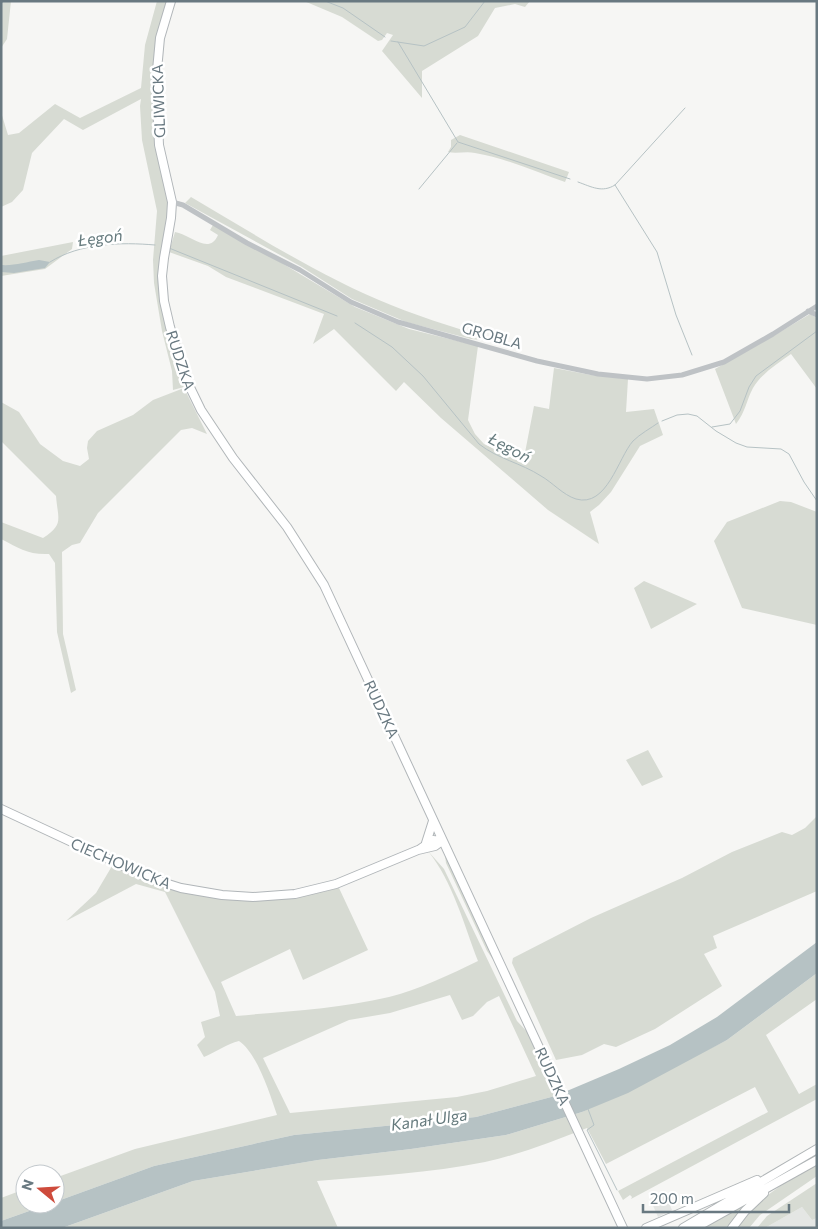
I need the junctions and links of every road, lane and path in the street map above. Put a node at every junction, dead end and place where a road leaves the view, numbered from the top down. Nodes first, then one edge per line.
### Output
1 (171, 1) edge
2 (172, 202) junction
3 (817, 306) edge
4 (808, 311) junction
5 (817, 315) edge
6 (1, 809) edge
7 (433, 821) junction
8 (442, 841) junction
9 (428, 846) junction
10 (450, 857) junction
11 (817, 1149) edge
12 (817, 1160) edge
13 (779, 1170) junction
14 (784, 1179) junction
15 (624, 1226) edge
16 (646, 1228) edge
17 (683, 1228) edge
18 (695, 1228) edge
19 (732, 1228) edge

1 - 2 main road, GLIWICKA
2 - 4 street, GROBLA
2 - 7 main road, RUDZKA
3 - 4 street, GROBLA
4 - 5 street
6 - 9 main road, CIECHOWICKA
7 - 8 main road, RUDZKA
7 - 9 main road
8 - 9 main road
8 - 10 main road, RUDZKA
9 - 10 main road
10 - 15 main road, RUDZKA
11 - 13 main road
12 - 14 main road
13 - 16 main road
13 - 17 main road
14 - 18 main road
14 - 19 main road

